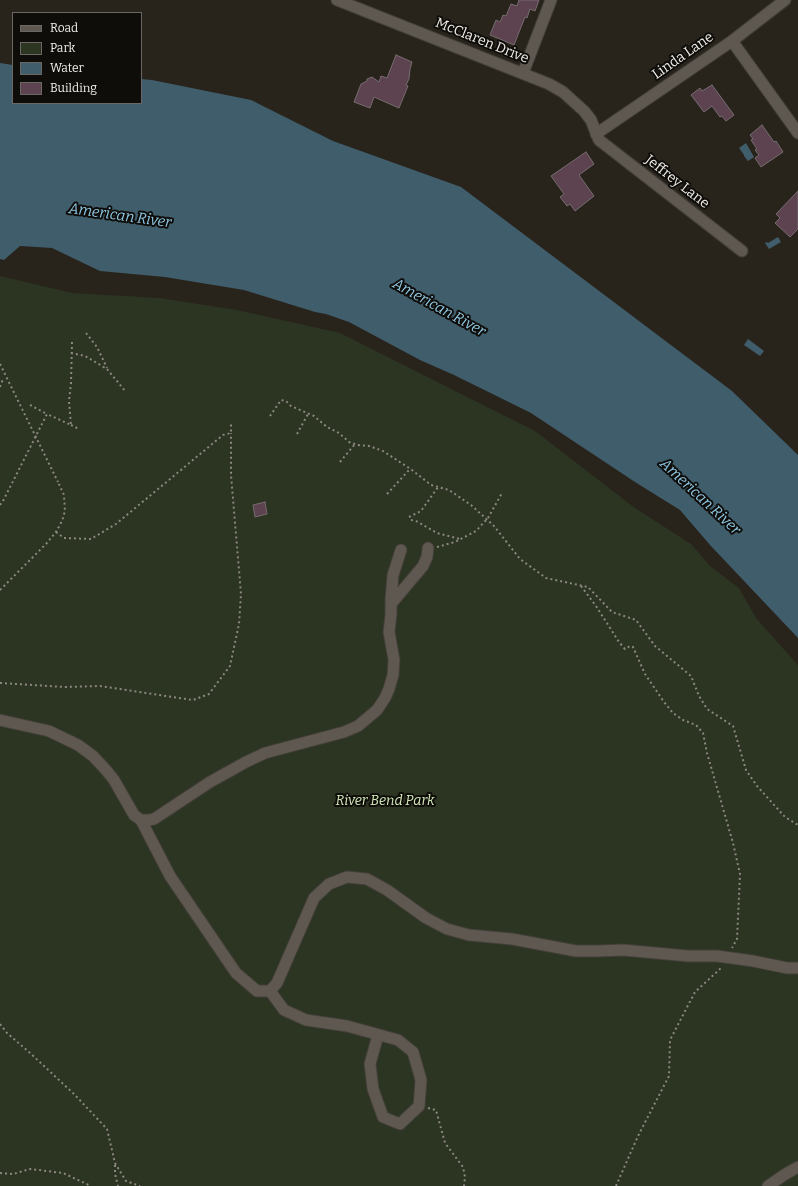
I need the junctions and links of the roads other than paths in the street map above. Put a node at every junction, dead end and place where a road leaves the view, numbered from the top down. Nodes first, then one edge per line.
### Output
1 (337, 0) edge
2 (551, 0) edge
3 (785, 0) edge
4 (732, 40) junction
5 (522, 73) junction
6 (596, 134) junction
7 (798, 134) edge
8 (742, 251) dead end
9 (428, 548) road end
10 (401, 550) dead end
11 (391, 604) junction
12 (0, 720) edge
13 (141, 820) junction
14 (798, 968) edge
15 (270, 991) junction
16 (378, 1035) junction
17 (798, 1167) edge
18 (768, 1186) edge

1 - 5 street, McClaren Drive
2 - 5 street
3 - 4 street, Linda Lane
4 - 6 street, Linda Lane
4 - 7 street
5 - 6 street, McClaren Drive
6 - 8 street, Jeffrey Lane
9 - 11 street
10 - 11 street
11 - 13 street
12 - 13 street
13 - 15 street
14 - 15 street
15 - 16 street
16 - 16 street
17 - 18 street

